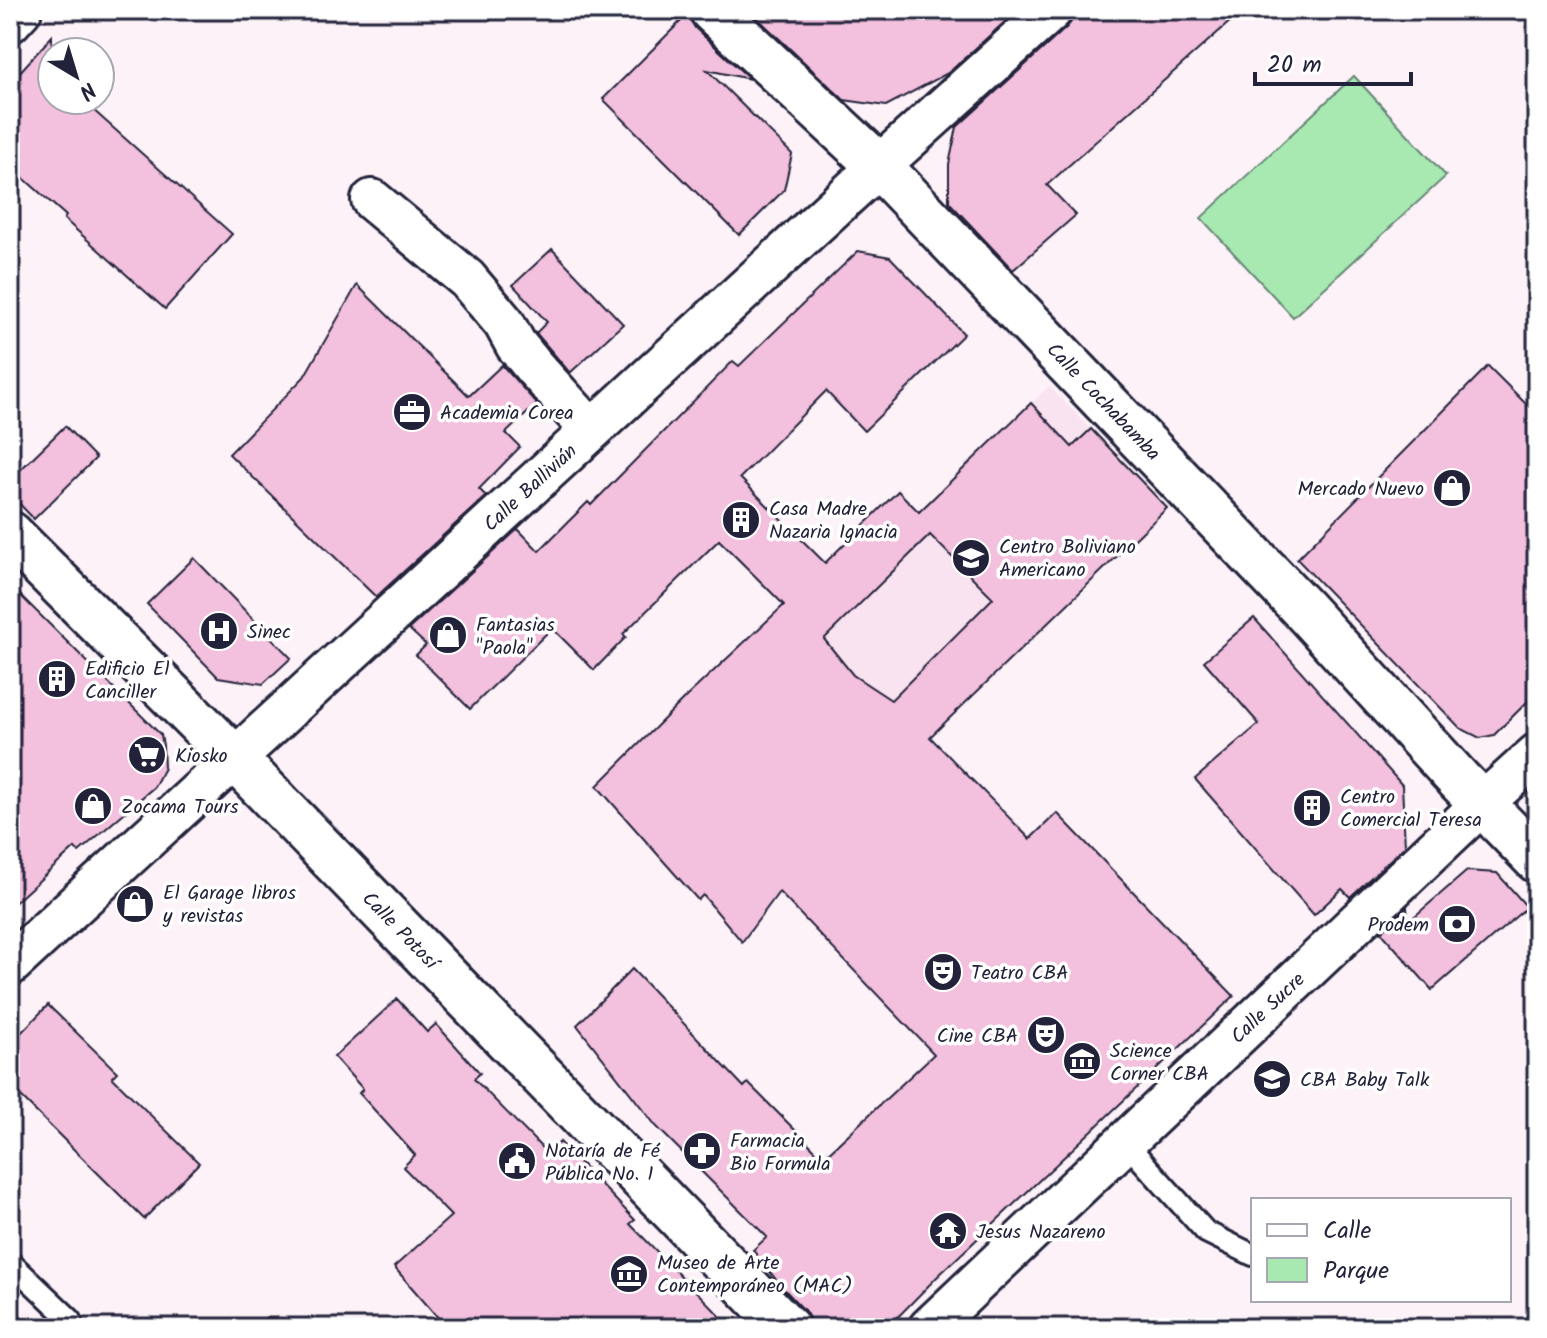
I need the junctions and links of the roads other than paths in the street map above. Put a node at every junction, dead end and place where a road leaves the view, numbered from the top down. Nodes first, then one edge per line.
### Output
1 (21, 10) edge
2 (712, 10) edge
3 (1052, 10) edge
4 (10, 22) edge
5 (879, 166) junction
6 (372, 200) dead end
7 (591, 430) junction
8 (10, 534) edge
9 (1537, 754) edge
10 (235, 759) junction
11 (1482, 804) junction
12 (1537, 860) edge
13 (10, 965) edge
14 (1125, 1142) junction
15 (1251, 1254) edge
16 (10, 1262) edge
17 (71, 1320) dead end
18 (787, 1328) edge
19 (929, 1328) edge

1 - 4 street
2 - 5 street, Calle Cochabamba
3 - 5 street, Calle Ballivián
5 - 7 street, Calle Ballivián
5 - 11 street, Calle Cochabamba
6 - 7 street
7 - 10 street, Calle Ballivián
8 - 10 street, Calle Potosí
9 - 11 street, Calle Sucre
10 - 13 street, Calle Ballivián
10 - 18 street, Calle Potosí
11 - 12 street, Calle Cochabamba
11 - 14 street, Calle Sucre
14 - 15 lane
14 - 19 street, Calle Sucre
16 - 17 lane

